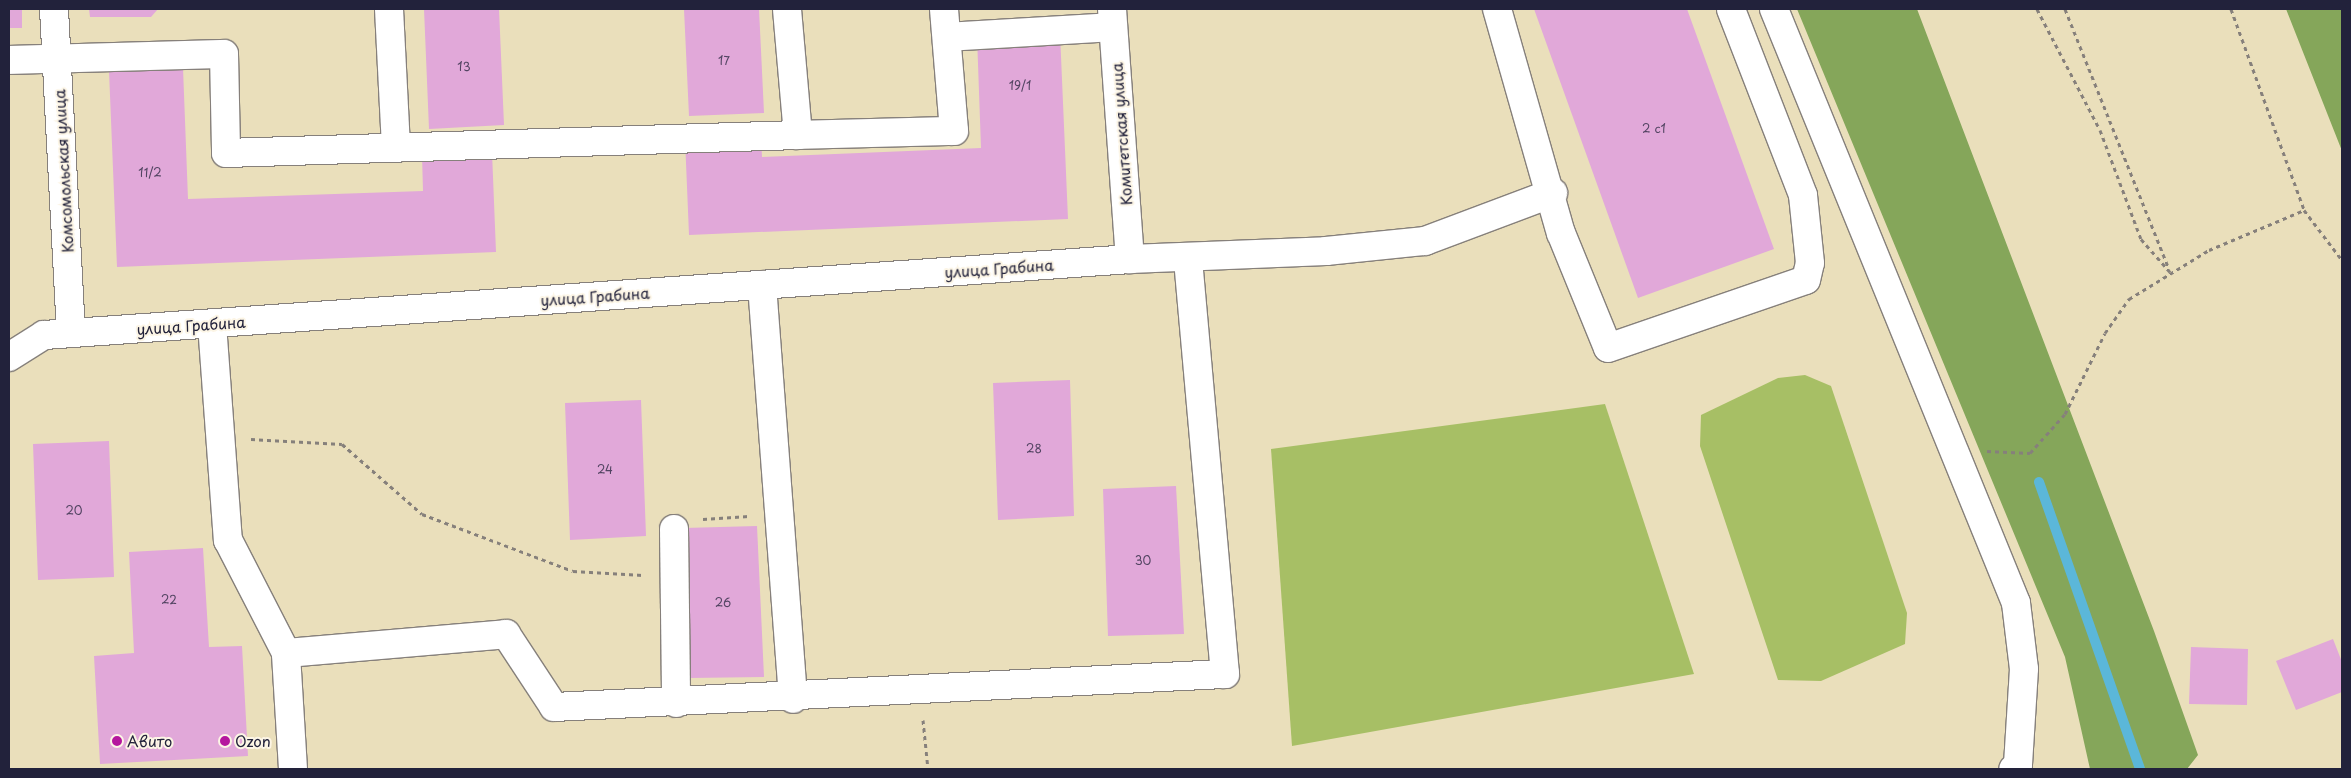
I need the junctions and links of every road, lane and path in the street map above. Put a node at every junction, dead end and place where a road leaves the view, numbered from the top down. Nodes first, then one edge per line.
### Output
1 (54, 9) edge
2 (389, 9) edge
3 (787, 9) edge
4 (944, 9) edge
5 (1498, 9) edge
6 (1731, 9) edge
7 (1774, 9) edge
8 (2037, 9) edge
9 (2065, 9) edge
10 (2231, 9) edge
11 (1112, 18) edge
12 (946, 37) junction
13 (57, 58) junction
14 (9, 60) edge
15 (798, 135) junction
16 (396, 148) junction
17 (1553, 193) junction
18 (2304, 210) junction
19 (1130, 259) junction
20 (1188, 259) junction
21 (2342, 260) edge
22 (2170, 272) junction
23 (762, 285) junction
24 (212, 324) junction
25 (72, 333) junction
26 (9, 356) edge
27 (221, 437) junction
28 (1951, 450) junction
29 (780, 513) junction
30 (674, 529) joint
31 (674, 576) junction
32 (286, 653) junction
33 (920, 691) junction
34 (793, 698) junction
35 (676, 703) junction
36 (293, 769) edge
37 (928, 769) edge
38 (2013, 769) edge

1 - 13 street, Комсомольская улица
2 - 16 street
3 - 15 street
4 - 12 street
5 - 17 street
6 - 17 street
7 - 28 street
8 - 22 path
9 - 22 path
10 - 18 path
11 - 12 street
11 - 19 street, Комитетская улица
12 - 15 street
13 - 14 street
13 - 16 street
13 - 25 street, Комсомольская улица
15 - 16 street
17 - 20 street, улица Грабина
18 - 21 path
18 - 22 path
19 - 20 street, улица Грабина
19 - 23 street, улица Грабина
20 - 33 street
22 - 28 path
23 - 24 street, улица Грабина
23 - 29 street
24 - 25 street, улица Грабина
24 - 27 street
25 - 26 street, улица Грабина
27 - 31 path
27 - 32 street
28 - 38 street
29 - 30 path
29 - 34 street
30 - 31 street
31 - 35 street
32 - 35 street
32 - 36 street
33 - 34 street
33 - 37 path
34 - 35 street

